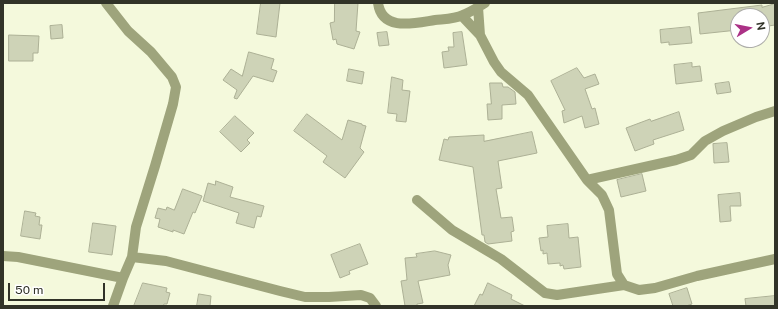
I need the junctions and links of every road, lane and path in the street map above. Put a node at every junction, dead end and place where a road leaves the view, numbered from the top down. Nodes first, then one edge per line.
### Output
1 (106, 3) edge
2 (378, 3) edge
3 (481, 5) edge
4 (462, 16) junction
5 (480, 35) junction
6 (775, 111) edge
7 (587, 180) junction
8 (417, 200) dead end
9 (3, 256) edge
10 (132, 257) junction
11 (775, 259) edge
12 (123, 278) junction
13 (624, 285) junction
14 (113, 306) edge
15 (376, 306) edge

1 - 10 street
2 - 4 street
3 - 4 street
3 - 5 street
4 - 5 street
5 - 7 street
6 - 7 street
7 - 13 street
8 - 13 street
9 - 12 street
10 - 12 street
10 - 15 street
11 - 13 street
12 - 14 street

